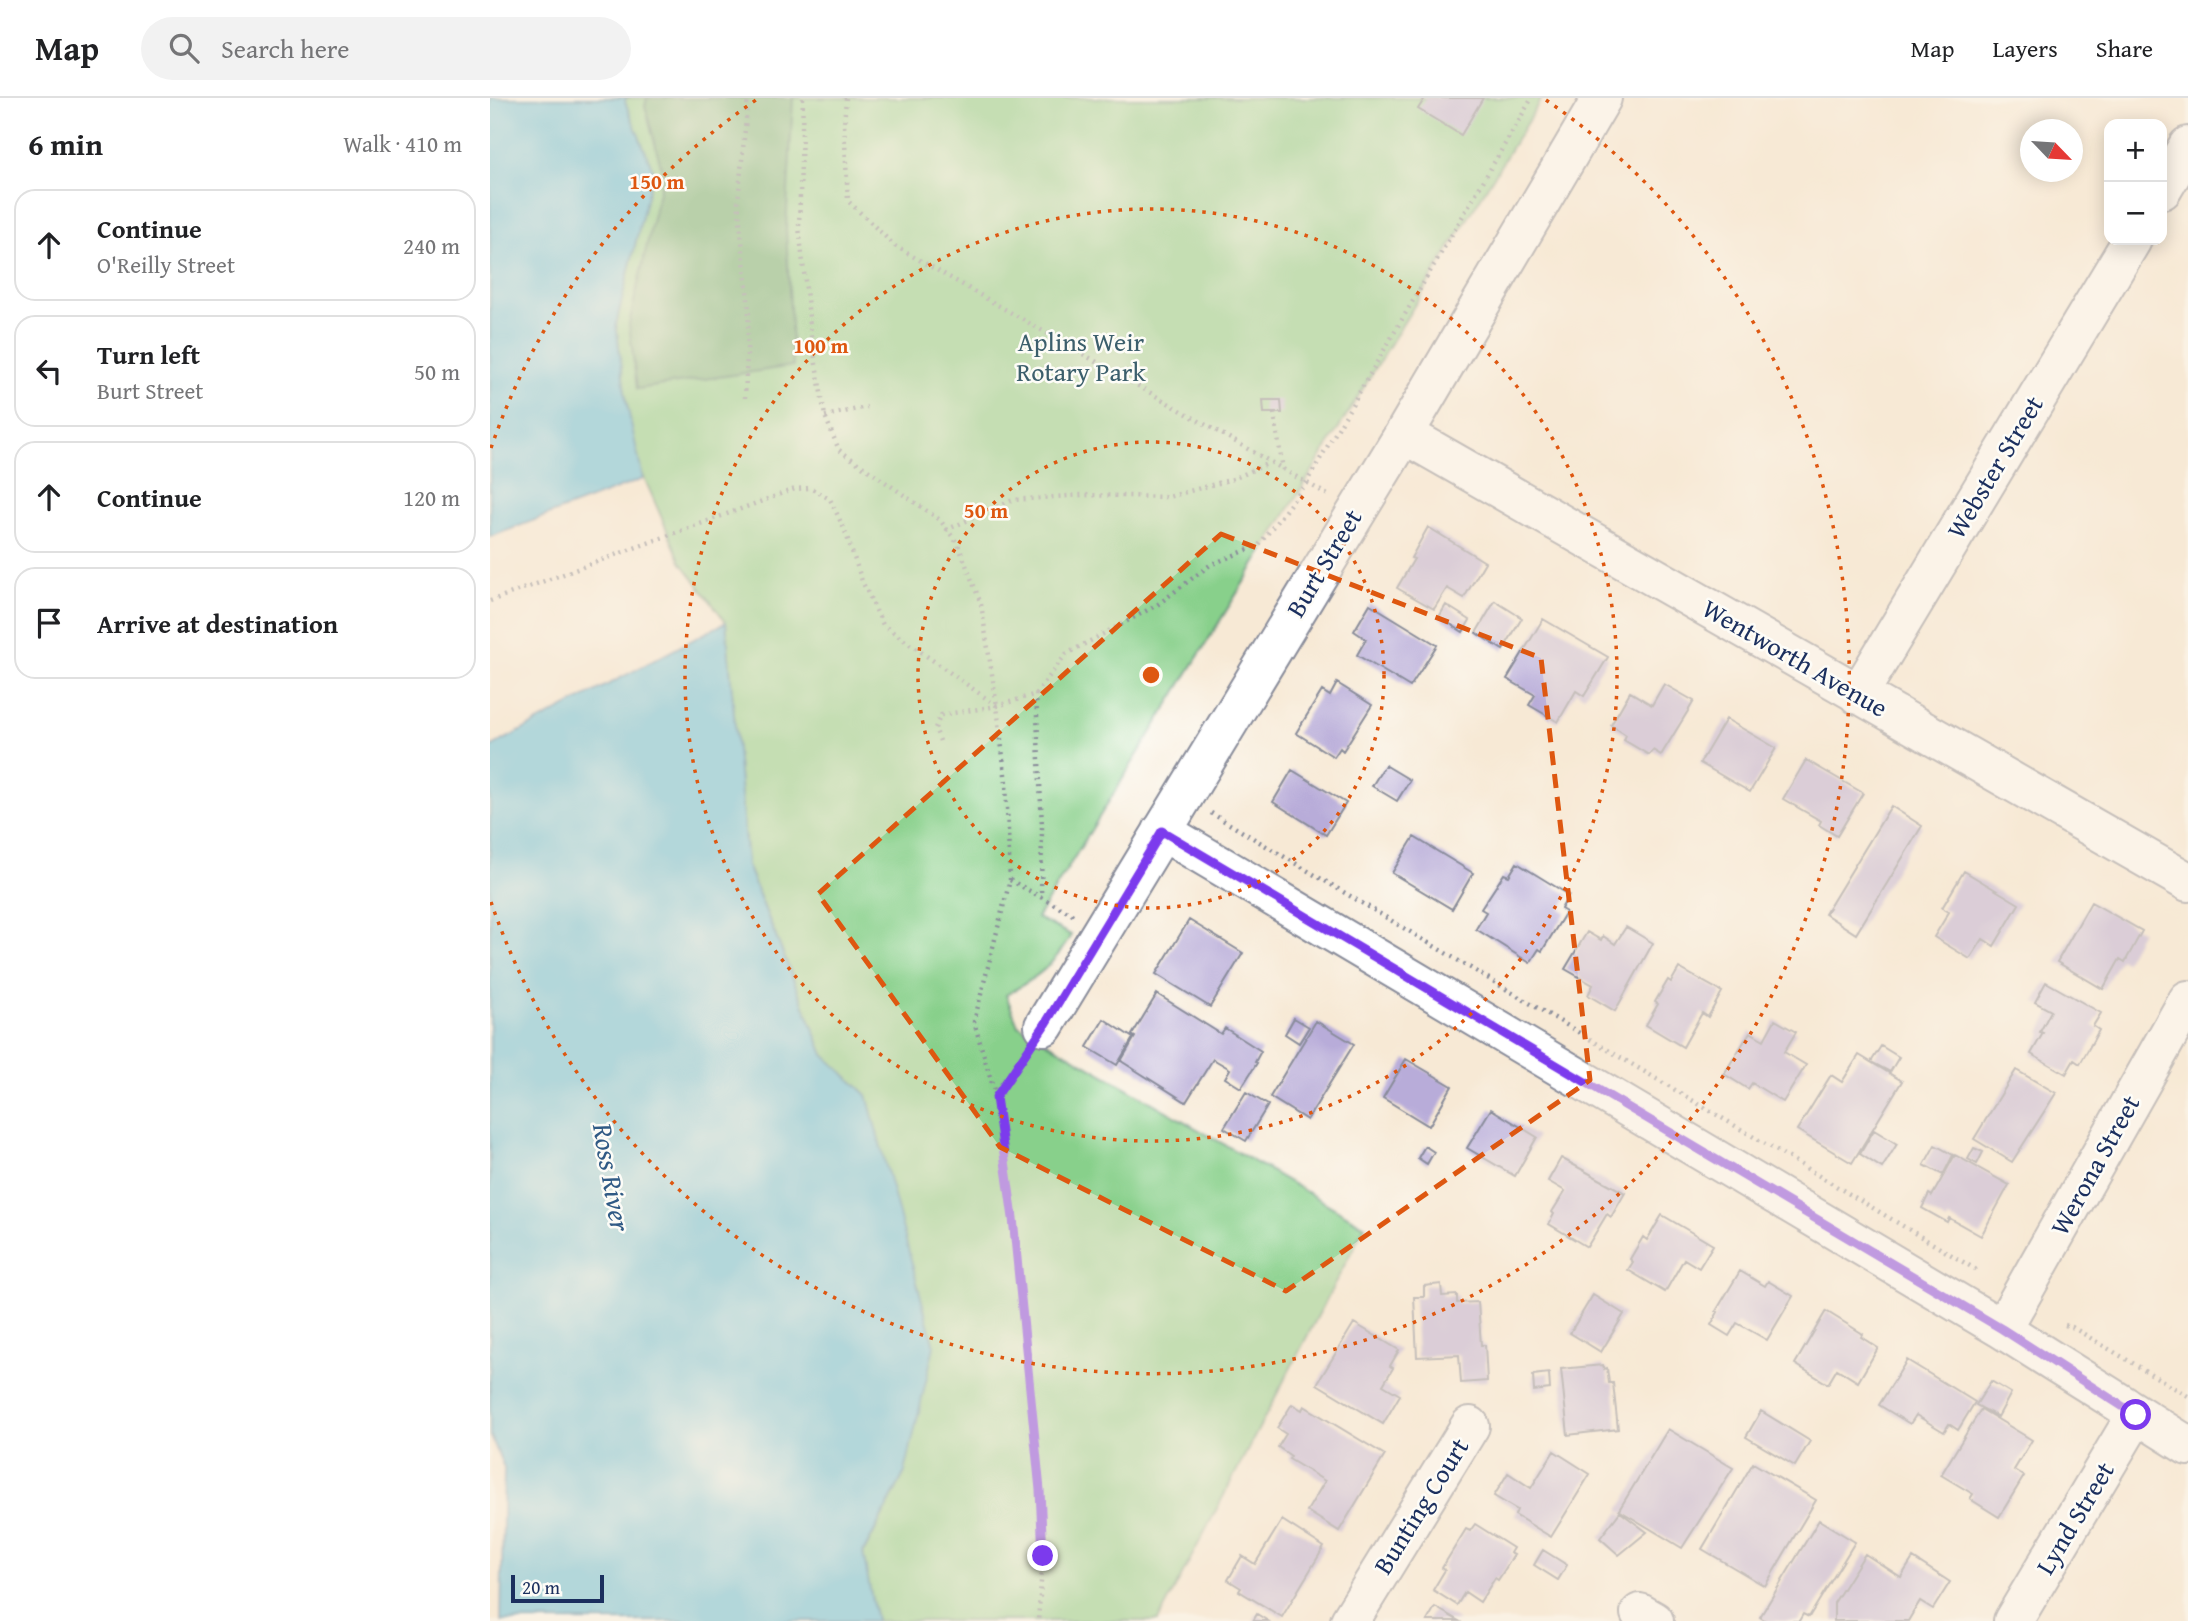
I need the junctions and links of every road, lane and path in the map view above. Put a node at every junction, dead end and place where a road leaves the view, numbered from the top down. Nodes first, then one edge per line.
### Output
1 (748, 98) edge
2 (803, 98) edge
3 (846, 98) edge
4 (1532, 98) edge
5 (1602, 98) edge
6 (2188, 146) edge
7 (2167, 182) edge
8 (2129, 245) edge
9 (745, 398) dead end
10 (867, 407) dead end
11 (1274, 413) dead end
12 (825, 416) junction
13 (1404, 434) junction
14 (1269, 463) junction
15 (1283, 470) junction
16 (1306, 483) junction
17 (1355, 512) junction
18 (946, 530) junction
19 (490, 601) edge
20 (1036, 694) junction
21 (1858, 695) junction
22 (996, 706) junction
23 (940, 741) dead end
24 (1210, 813) dead end
25 (1162, 831) junction
26 (1010, 880) junction
27 (2188, 882) edge
28 (1041, 898) junction
29 (1101, 931) junction
30 (2188, 1000) edge
31 (1044, 1026) joint
32 (996, 1097) junction
33 (2009, 1317) junction
34 (2188, 1396) edge
35 (2136, 1415) junction
36 (1470, 1426) dead end
37 (2188, 1446) edge
38 (1038, 1621) edge
39 (1350, 1621) edge
40 (2013, 1621) edge

1 - 9 path
2 - 12 path
3 - 14 path
4 - 16 path
5 - 13 street, Burt Street
6 - 7 street
8 - 21 street, Webster Street
10 - 12 path
11 - 15 path
12 - 18 path
13 - 17 street, Burt Street
13 - 21 street, Wentworth Avenue
14 - 15 path
14 - 18 path
15 - 16 path
16 - 17 path
16 - 20 path
17 - 25 street, Burt Street
18 - 22 path
19 - 22 path
20 - 22 path
20 - 28 path
21 - 27 street, Wentworth Avenue
22 - 23 path
22 - 26 path
24 - 33 path
25 - 29 street, Burt Street
25 - 33 street
26 - 28 path
26 - 32 path
28 - 29 path
29 - 31 street, Burt Street
30 - 33 street, Werona Street
31 - 32 path
32 - 38 path
33 - 34 path
33 - 35 street
35 - 37 street
35 - 40 street, Lynd Street
36 - 39 street, Bunting Court

